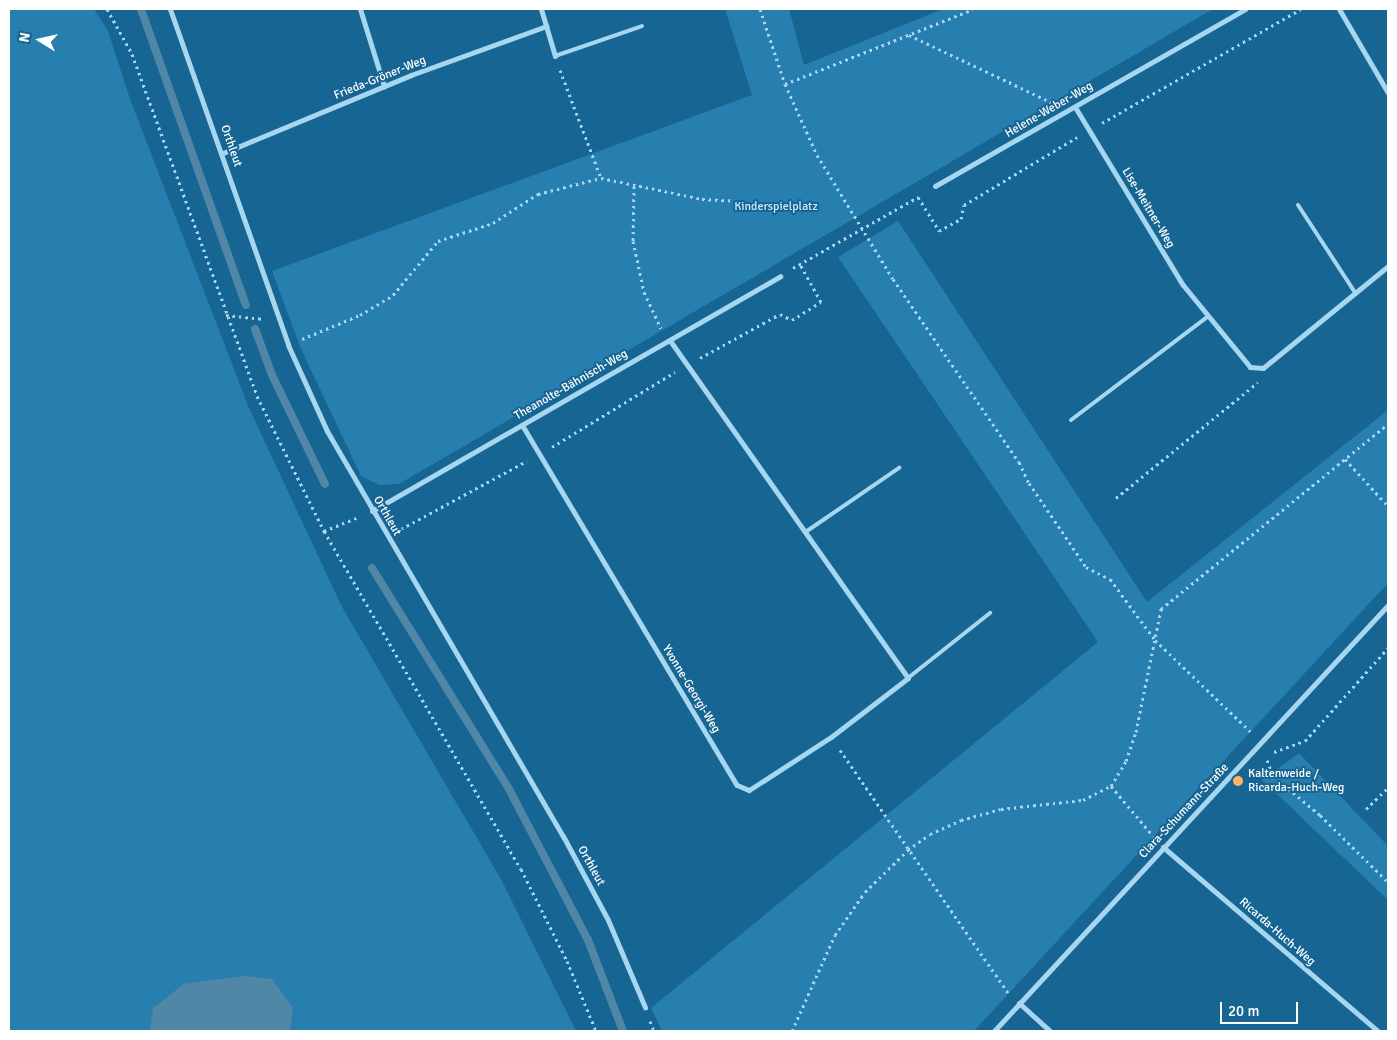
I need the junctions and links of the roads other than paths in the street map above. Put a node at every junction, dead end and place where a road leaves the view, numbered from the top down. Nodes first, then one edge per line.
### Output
1 (170, 9) edge
2 (360, 9) edge
3 (541, 9) edge
4 (1245, 9) edge
5 (1340, 9) edge
6 (546, 26) junction
7 (642, 26) dead end
8 (555, 56) joint
9 (384, 86) junction
10 (1388, 93) edge
11 (1075, 106) junction
12 (223, 153) junction
13 (936, 186) road end
14 (1298, 205) dead end
15 (1388, 266) edge
16 (780, 276) road end
17 (1356, 294) junction
18 (1208, 317) junction
19 (670, 340) junction
20 (1071, 420) dead end
21 (522, 425) junction
22 (899, 468) dead end
23 (372, 511) junction
24 (807, 531) junction
25 (1388, 604) edge
26 (990, 613) dead end
27 (908, 678) junction
28 (1163, 847) junction
29 (1019, 1004) junction
30 (645, 1007) dead end
31 (994, 1031) edge
32 (1050, 1031) edge
33 (1378, 1031) edge

1 - 12 street, Orthleut
2 - 9 street
3 - 6 street
4 - 11 street, Helene-Weber-Weg
5 - 10 street
6 - 8 street
6 - 9 street, Frieda-Gröner-Weg
7 - 8 lane
9 - 12 street, Frieda-Gröner-Weg
11 - 13 street, Helene-Weber-Weg
11 - 18 street, Lise-Meitner-Weg
12 - 23 street, Orthleut
14 - 17 lane
15 - 17 street
16 - 19 street, Theanolte-Bähnisch-Weg
17 - 18 street, Lise-Meitner-Weg
18 - 20 lane
19 - 21 street, Theanolte-Bähnisch-Weg
19 - 24 street
21 - 23 street, Theanolte-Bähnisch-Weg
21 - 27 street, Yvonne-Georgi-Weg
22 - 24 lane
23 - 30 street, Orthleut
24 - 27 street
25 - 28 street, Clara-Schumann-Straße
26 - 27 lane, Yvonne-Georgi-Weg
28 - 29 street, Clara-Schumann-Straße
28 - 33 street, Ricarda-Huch-Weg
29 - 31 street, Clara-Schumann-Straße
29 - 32 street

